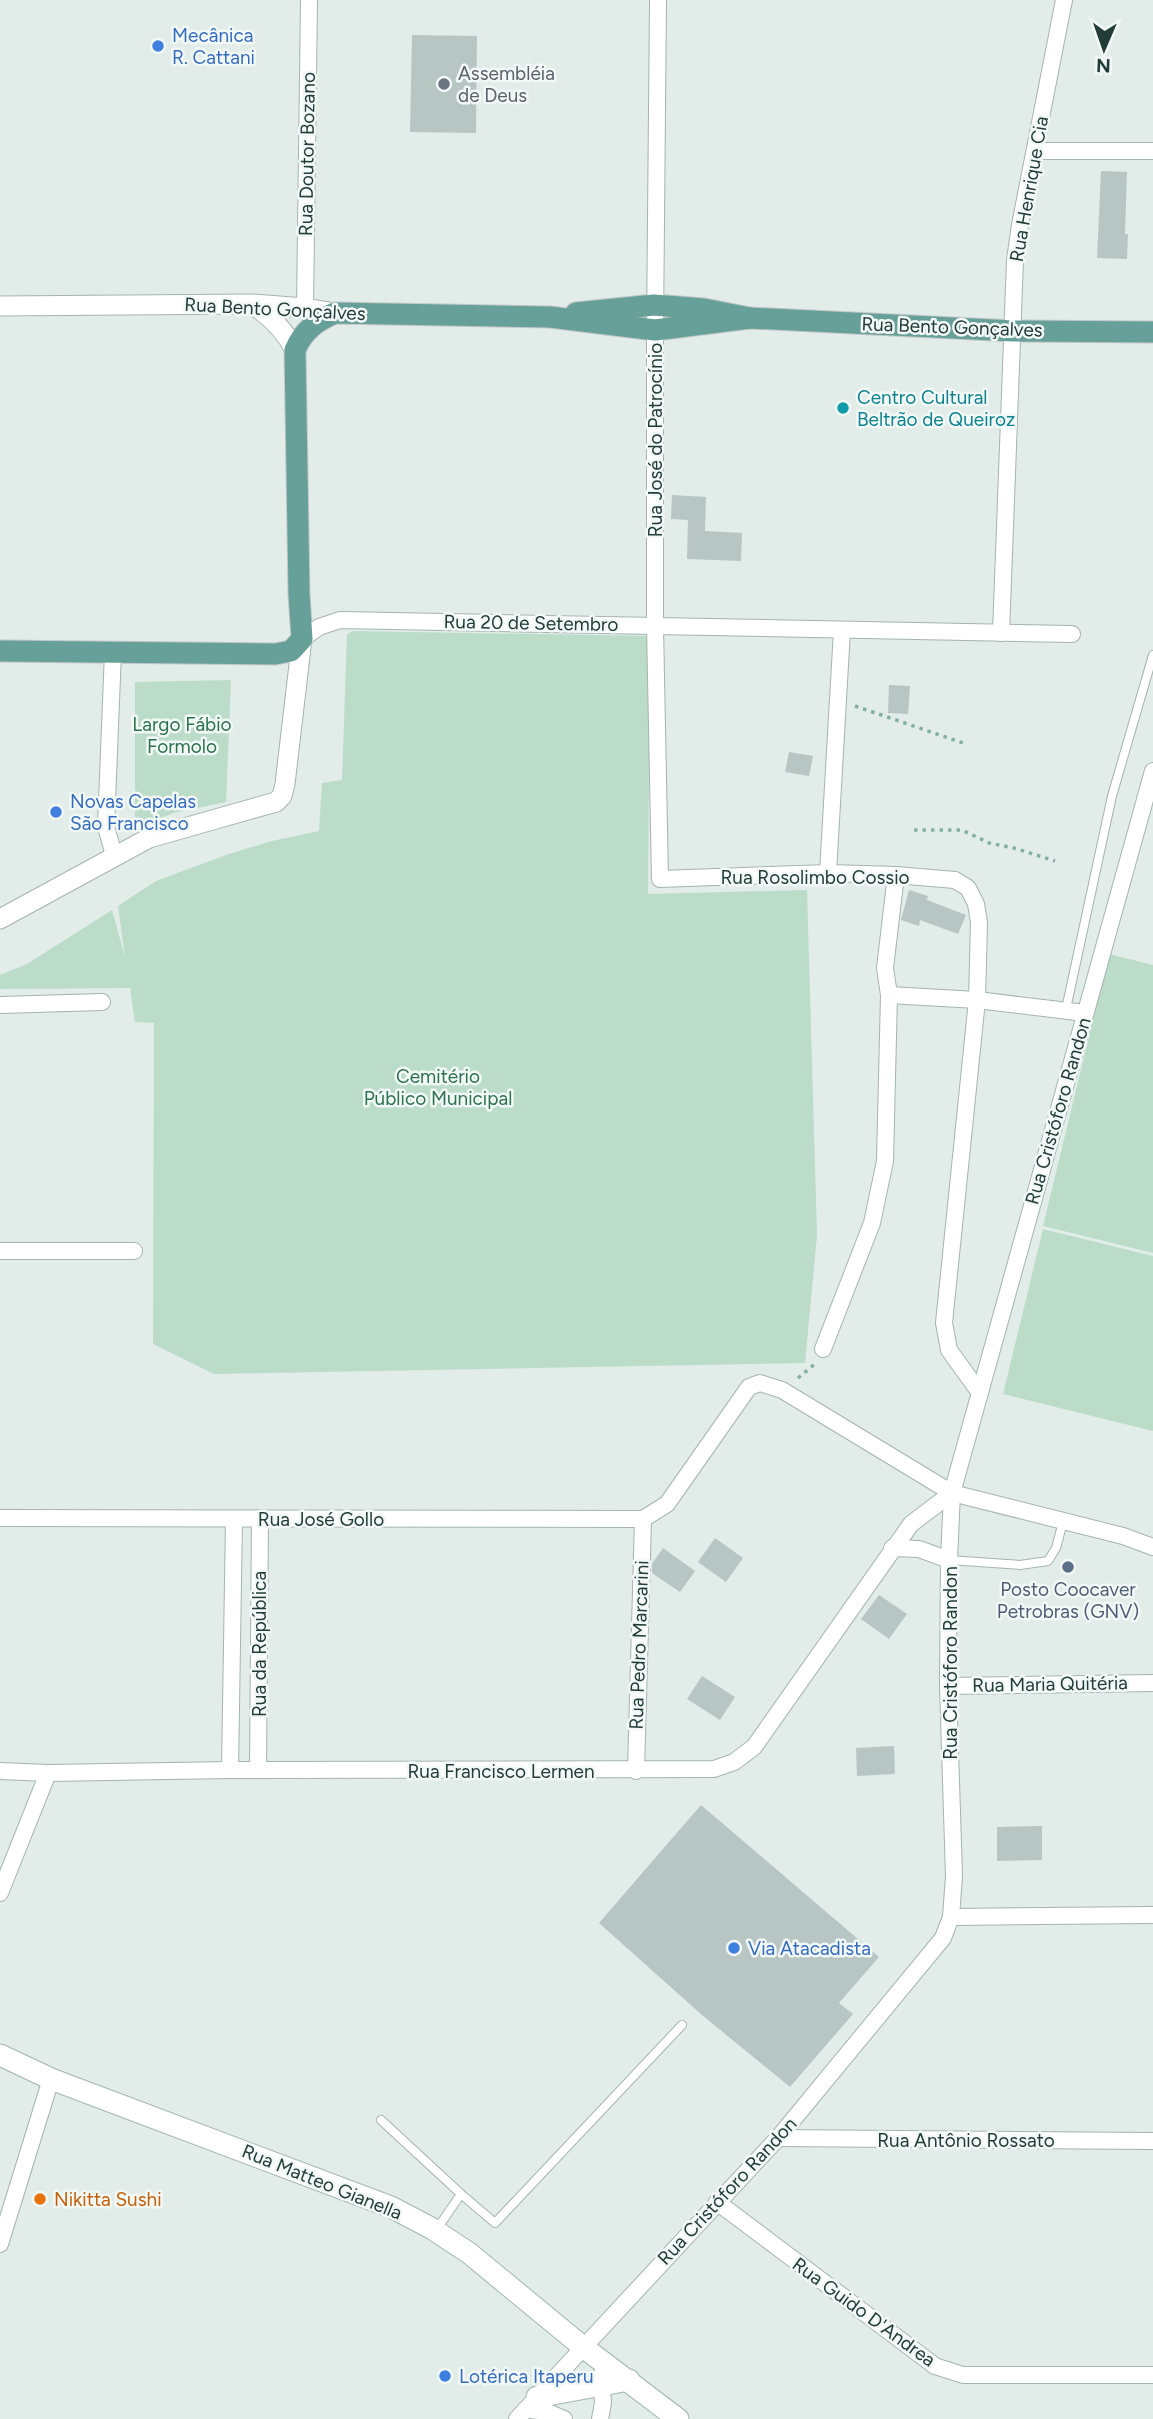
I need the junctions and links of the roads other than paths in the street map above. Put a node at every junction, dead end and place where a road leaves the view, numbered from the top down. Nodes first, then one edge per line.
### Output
1 (309, 0) edge
2 (658, 0) edge
3 (1064, 0) edge
4 (1035, 151) junction
5 (1153, 152) edge
6 (252, 304) junction
7 (654, 305) junction
8 (0, 306) edge
9 (305, 308) junction
10 (335, 313) junction
11 (550, 317) junction
12 (750, 318) junction
13 (654, 330) junction
14 (1013, 331) junction
15 (1153, 332) edge
16 (295, 350) junction
17 (655, 626) junction
18 (842, 630) junction
19 (1001, 633) junction
20 (1072, 634) dead end
21 (302, 639) junction
22 (0, 650) edge
23 (113, 652) junction
24 (1153, 655) edge
25 (1153, 771) edge
26 (114, 855) junction
27 (828, 873) junction
28 (896, 875) junction
29 (660, 879) joint
30 (0, 919) edge
31 (889, 995) junction
32 (977, 1000) junction
33 (102, 1002) dead end
34 (0, 1005) edge
35 (1066, 1009) junction
36 (1085, 1013) junction
37 (0, 1251) edge
38 (134, 1251) dead end
39 (823, 1349) road end
40 (980, 1393) junction
41 (953, 1493) junction
42 (0, 1518) edge
43 (234, 1518) junction
44 (260, 1518) junction
45 (643, 1520) junction
46 (1063, 1522) junction
47 (892, 1548) junction
48 (1153, 1548) edge
49 (949, 1560) junction
50 (1153, 1683) edge
51 (947, 1686) junction
52 (230, 1770) junction
53 (258, 1770) junction
54 (0, 1771) edge
55 (636, 1771) junction
56 (48, 1773) junction
57 (0, 1893) edge
58 (1153, 1914) edge
59 (951, 1917) junction
60 (682, 2025) dead end
61 (0, 2055) edge
62 (51, 2079) junction
63 (381, 2120) dead end
64 (778, 2138) junction
65 (1153, 2141) edge
66 (461, 2194) junction
67 (717, 2202) junction
68 (435, 2231) junction
69 (0, 2244) edge
70 (591, 2353) junction
71 (1153, 2375) edge
72 (629, 2380) junction
73 (601, 2386) junction
74 (527, 2408) edge
75 (564, 2419) edge
76 (600, 2419) edge
77 (678, 2419) edge

1 - 9 street, Rua Doutor Bozano
2 - 7 street, Rua José do Patrocínio
3 - 4 street, Rua Henrique Cia
4 - 5 street
4 - 14 street, Rua Henrique Cia
6 - 8 street, Rua Bento Gonçalves
6 - 9 street, Rua Bento Gonçalves
6 - 16 street
7 - 11 main road, Rua Bento Gonçalves
7 - 12 main road, Rua Bento Gonçalves
7 - 13 street, Rua José do Patrocínio
9 - 10 street, Rua Bento Gonçalves
10 - 11 main road, Rua Bento Gonçalves
10 - 16 main road
11 - 13 main road, Rua Bento Gonçalves
12 - 13 main road, Rua Bento Gonçalves
12 - 14 main road, Rua Bento Gonçalves
13 - 17 street, Rua José do Patrocínio
14 - 15 main road, Rua Bento Gonçalves
14 - 19 street, Rua Henrique Cia
16 - 21 main road
17 - 18 street, Rua 20 de Setembro
17 - 21 street, Rua 20 de Setembro
17 - 29 street, Rua José do Patrocínio
18 - 19 street, Rua 20 de Setembro
18 - 27 street
19 - 20 street, Rua 20 de Setembro
21 - 23 main road, Rua 20 de Setembro
21 - 26 street
22 - 23 main road, Rua 20 de Setembro
23 - 26 street
24 - 35 lane
25 - 36 street, Rua Cristóforo Randon
26 - 30 street
27 - 28 street, Rua Rosolimbo Cossio
27 - 29 street, Rua Rosolimbo Cossio
28 - 31 street
28 - 32 street, Rua Rosolimbo Cossio
31 - 32 street
31 - 39 street
32 - 35 street
32 - 40 street
33 - 34 street
35 - 36 street
36 - 40 street, Rua Cristóforo Randon
37 - 38 street
40 - 41 street, Rua Cristóforo Randon
41 - 45 street
41 - 46 street
41 - 47 street, Rua Francisco Lermen
41 - 49 street, Rua Cristóforo Randon
42 - 43 street, Rua José Gollo
43 - 44 street, Rua José Gollo
43 - 52 street, Rua da República
44 - 45 street, Rua José Gollo
44 - 53 street, Rua da República
45 - 55 street, Rua Pedro Marcarini
46 - 48 street
46 - 49 lane
47 - 49 street
47 - 55 street, Rua Francisco Lermen
49 - 51 street, Rua Cristóforo Randon
50 - 51 street, Rua Maria Quitéria
51 - 59 street, Rua Cristóforo Randon
52 - 53 street, Rua Francisco Lermen
52 - 56 street, Rua Francisco Lermen
53 - 55 street, Rua Francisco Lermen
54 - 56 street, Rua Francisco Lermen
56 - 57 street
58 - 59 street
59 - 64 street, Rua Cristóforo Randon
60 - 66 lane
61 - 62 main road, Rua Matteo Gianella
62 - 68 main road, Rua Matteo Gianella
62 - 69 street
63 - 66 lane
64 - 65 street, Rua Antônio Rossato
64 - 67 street, Rua Cristóforo Randon
66 - 68 lane
67 - 70 street, Rua Cristóforo Randon
67 - 71 street, Rua Guido D'Andrea
68 - 70 main road, Rua Matteo Gianella
70 - 72 main road, Rua Matteo Gianella
70 - 73 street
70 - 74 street, Rua Cristóforo Randon
72 - 73 main road
72 - 77 main road, Rua Matteo Gianella
73 - 74 main road
73 - 76 street
74 - 75 street

